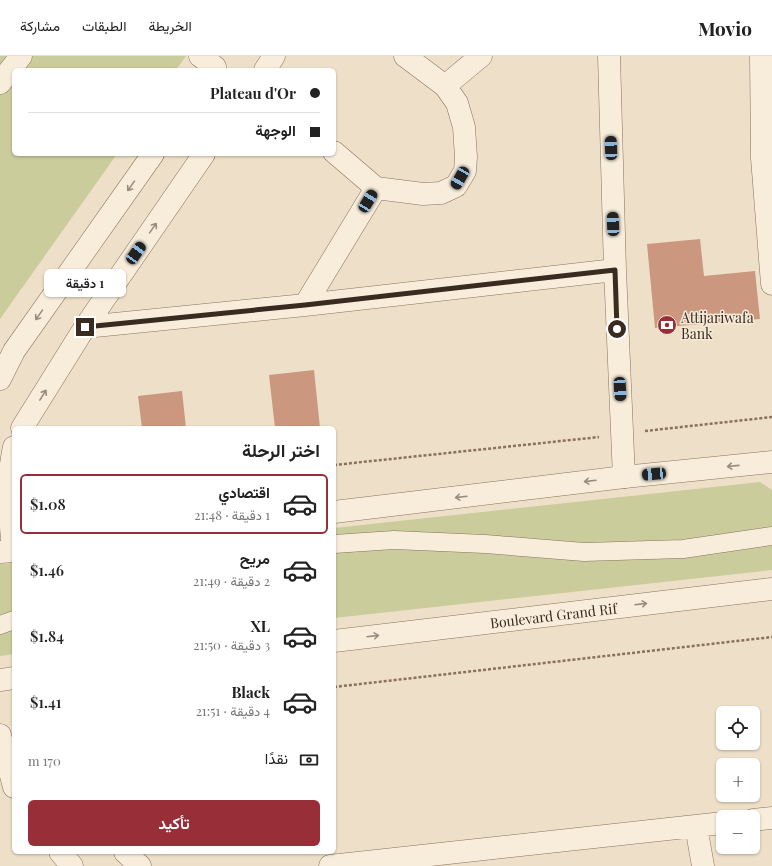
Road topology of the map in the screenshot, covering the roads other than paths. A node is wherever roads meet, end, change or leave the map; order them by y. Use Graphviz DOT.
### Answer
graph roads {
  1 [pos="21,56"];
  2 [pos="274,56"];
  3 [pos="405,56"];
  4 [pos="481,56"];
  5 [pos="609,56"];
  6 [pos="761,56"];
  7 [pos="265,68"];
  8 [pos="0,83"];
  9 [pos="445,86"];
  10 [pos="336,154"];
  11 [pos="151,156"];
  12 [pos="203,156"];
  13 [pos="376,188"];
  14 [pos="615,270"];
  15 [pos="772,284"];
  16 [pos="305,305"];
  17 [pos="85,327"];
  18 [pos="7,346"];
  19 [pos="0,379"];
  20 [pos="23,426"];
  21 [pos="12,455"];
  22 [pos="772,462"];
  23 [pos="624,477"];
  24 [pos="336,512"];
  25 [pos="772,536"];
  26 [pos="336,544"];
  27 [pos="9,551"];
  28 [pos="772,589"];
  29 [pos="12,621"];
  30 [pos="0,625"];
  31 [pos="336,641"];
  32 [pos="12,678"];
  33 [pos="0,680"];
  34 [pos="0,735"];
  35 [pos="12,780"];
  36 [pos="772,818"];
  37 [pos="760,819"];
  38 [pos="716,824"];
  39 [pos="696,826"];
  40 [pos="62,854"];
  41 [pos="127,854"];
  42 [pos="358,865"];
  43 [pos="72,866"];
  44 [pos="140,866"];
  45 [pos="330,866"];
  46 [pos="703,866"];
  1 -- 8 [label="street"];
  2 -- 7 [label="street"];
  3 -- 9 [label="street"];
  4 -- 9 [label="street"];
  5 -- 14 [label="street"];
  6 -- 15 [label="street"];
  9 -- 13 [label="street"];
  10 -- 13 [label="street"];
  11 -- 18 [label="street, one-way"];
  17 -- 12 [label="street, one-way"];
  13 -- 16 [label="street"];
  14 -- 16 [label="street"];
  14 -- 23 [label="street"];
  16 -- 17 [label="street"];
  20 -- 17 [label="street, one-way"];
  18 -- 19 [label="street"];
  21 -- 27 [label="street"];
  22 -- 23 [label="street, one-way"];
  23 -- 24 [label="street, one-way"];
  25 -- 26 [label="street"];
  31 -- 28 [label="street, Boulevard Grand Rif, one-way"];
  29 -- 30 [label="street"];
  32 -- 33 [label="street"];
  34 -- 35 [label="street"];
  36 -- 37 [label="street"];
  38 -- 39 [label="street"];
  39 -- 42 [label="street"];
  39 -- 46 [label="street"];
  40 -- 43 [label="street"];
  41 -- 44 [label="street"];
  42 -- 45 [label="street"];
}
